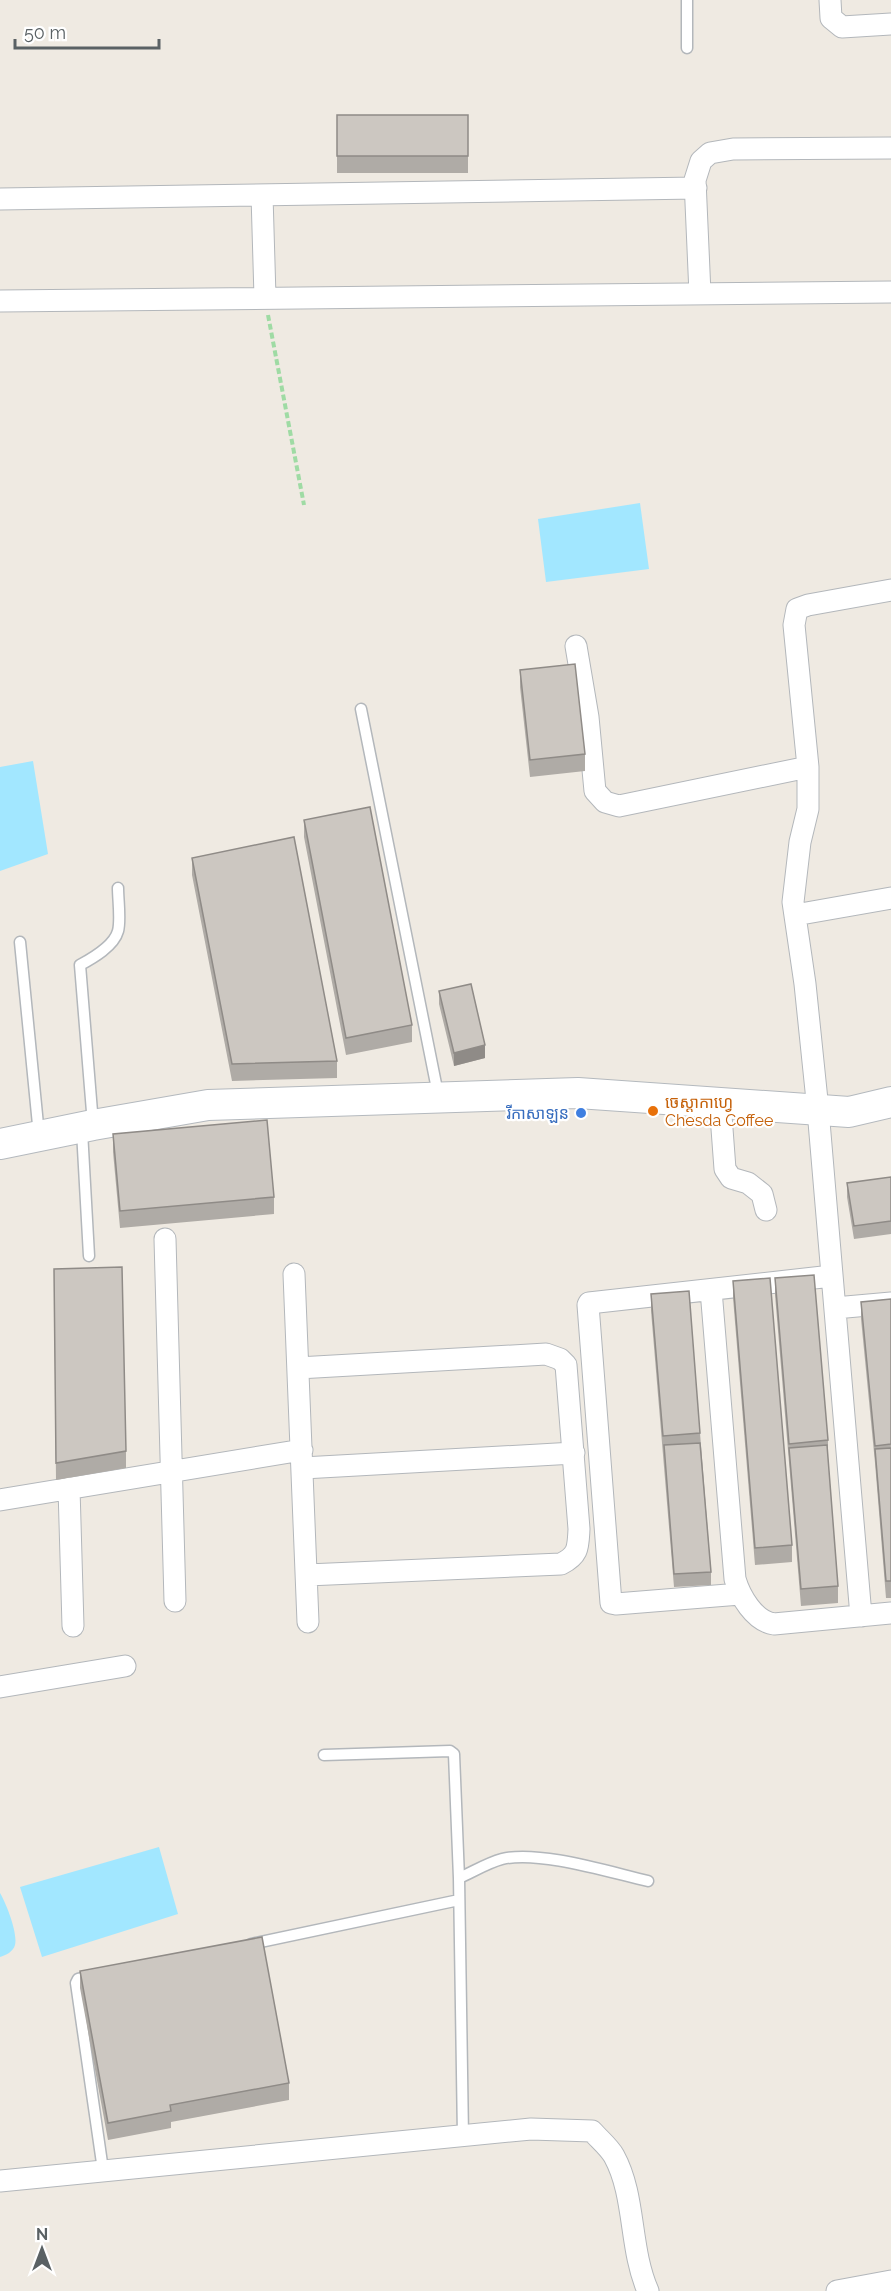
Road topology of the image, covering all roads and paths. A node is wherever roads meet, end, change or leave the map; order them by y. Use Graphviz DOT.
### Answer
graph roads {
  1 [pos="687,0"];
  2 [pos="830,0"];
  3 [pos="891,24"];
  4 [pos="687,48"];
  5 [pos="891,148"];
  6 [pos="696,188"];
  7 [pos="262,195"];
  8 [pos="0,199"];
  9 [pos="891,292"];
  10 [pos="700,294"];
  11 [pos="265,297"];
  12 [pos="0,301"];
  13 [pos="304,505"];
  14 [pos="891,590"];
  15 [pos="576,646"];
  16 [pos="361,709"];
  17 [pos="808,767"];
  18 [pos="118,888"];
  19 [pos="891,898"];
  20 [pos="795,915"];
  21 [pos="20,942"];
  22 [pos="438,1099"];
  23 [pos="720,1102"];
  24 [pos="891,1102"];
  25 [pos="818,1110"];
  26 [pos="87,1126"];
  27 [pos="39,1136"];
  28 [pos="0,1144"];
  29 [pos="766,1210"];
  30 [pos="165,1239"];
  31 [pos="89,1256"];
  32 [pos="294,1274"];
  33 [pos="832,1276"];
  34 [pos="711,1290"];
  35 [pos="891,1303"];
  36 [pos="835,1308"];
  37 [pos="298,1368"];
  38 [pos="574,1453"];
  39 [pos="303,1459"];
  40 [pos="171,1472"];
  41 [pos="69,1488"];
  42 [pos="0,1500"];
  43 [pos="307,1575"];
  44 [pos="740,1594"];
  45 [pos="175,1601"];
  46 [pos="891,1613"];
  47 [pos="861,1616"];
  48 [pos="308,1622"];
  49 [pos="73,1626"];
  50 [pos="125,1666"];
  51 [pos="0,1687"];
  52 [pos="324,1755"];
  53 [pos="459,1878"];
  54 [pos="648,1881"];
  55 [pos="459,1900"];
  56 [pos="242,1946"];
  57 [pos="102,1974"];
  58 [pos="463,2137"];
  59 [pos="103,2170"];
  60 [pos="0,2181"];
  61 [pos="891,2281"];
  62 [pos="648,2291"];
  63 [pos="837,2291"];
  1 -- 4 [label="lane"];
  2 -- 3 [label="street"];
  5 -- 6 [label="street"];
  6 -- 7 [label="street"];
  6 -- 10 [label="street"];
  7 -- 8 [label="street"];
  7 -- 11 [label="street"];
  9 -- 10 [label="street"];
  10 -- 11 [label="street"];
  11 -- 12 [label="street"];
  11 -- 13 [label="path"];
  14 -- 17 [label="street"];
  15 -- 17 [label="street"];
  16 -- 22 [label="lane"];
  17 -- 20 [label="street"];
  18 -- 26 [label="lane"];
  19 -- 20 [label="street"];
  20 -- 25 [label="street"];
  21 -- 27 [label="lane"];
  22 -- 23 [label="street"];
  22 -- 26 [label="street"];
  23 -- 25 [label="street"];
  23 -- 29 [label="street"];
  24 -- 25 [label="street"];
  25 -- 33 [label="street"];
  26 -- 27 [label="street"];
  26 -- 31 [label="lane"];
  27 -- 28 [label="street"];
  30 -- 40 [label="street"];
  32 -- 37 [label="street"];
  33 -- 34 [label="street"];
  33 -- 36 [label="street"];
  34 -- 44 [label="street"];
  34 -- 44 [label="street"];
  35 -- 36 [label="street"];
  36 -- 47 [label="street"];
  37 -- 38 [label="street"];
  37 -- 39 [label="street"];
  38 -- 39 [label="street"];
  38 -- 43 [label="street"];
  39 -- 40 [label="street"];
  39 -- 43 [label="street"];
  40 -- 41 [label="street"];
  40 -- 45 [label="street"];
  41 -- 42 [label="street"];
  41 -- 49 [label="street"];
  43 -- 48 [label="street"];
  44 -- 47 [label="street"];
  46 -- 47 [label="street"];
  50 -- 51 [label="street"];
  52 -- 53 [label="lane"];
  53 -- 54 [label="lane"];
  53 -- 55 [label="lane"];
  55 -- 56 [label="lane"];
  55 -- 58 [label="lane"];
  57 -- 59 [label="lane"];
  58 -- 59 [label="street"];
  58 -- 62 [label="street"];
  59 -- 60 [label="street"];
  61 -- 63 [label="street"];
}
